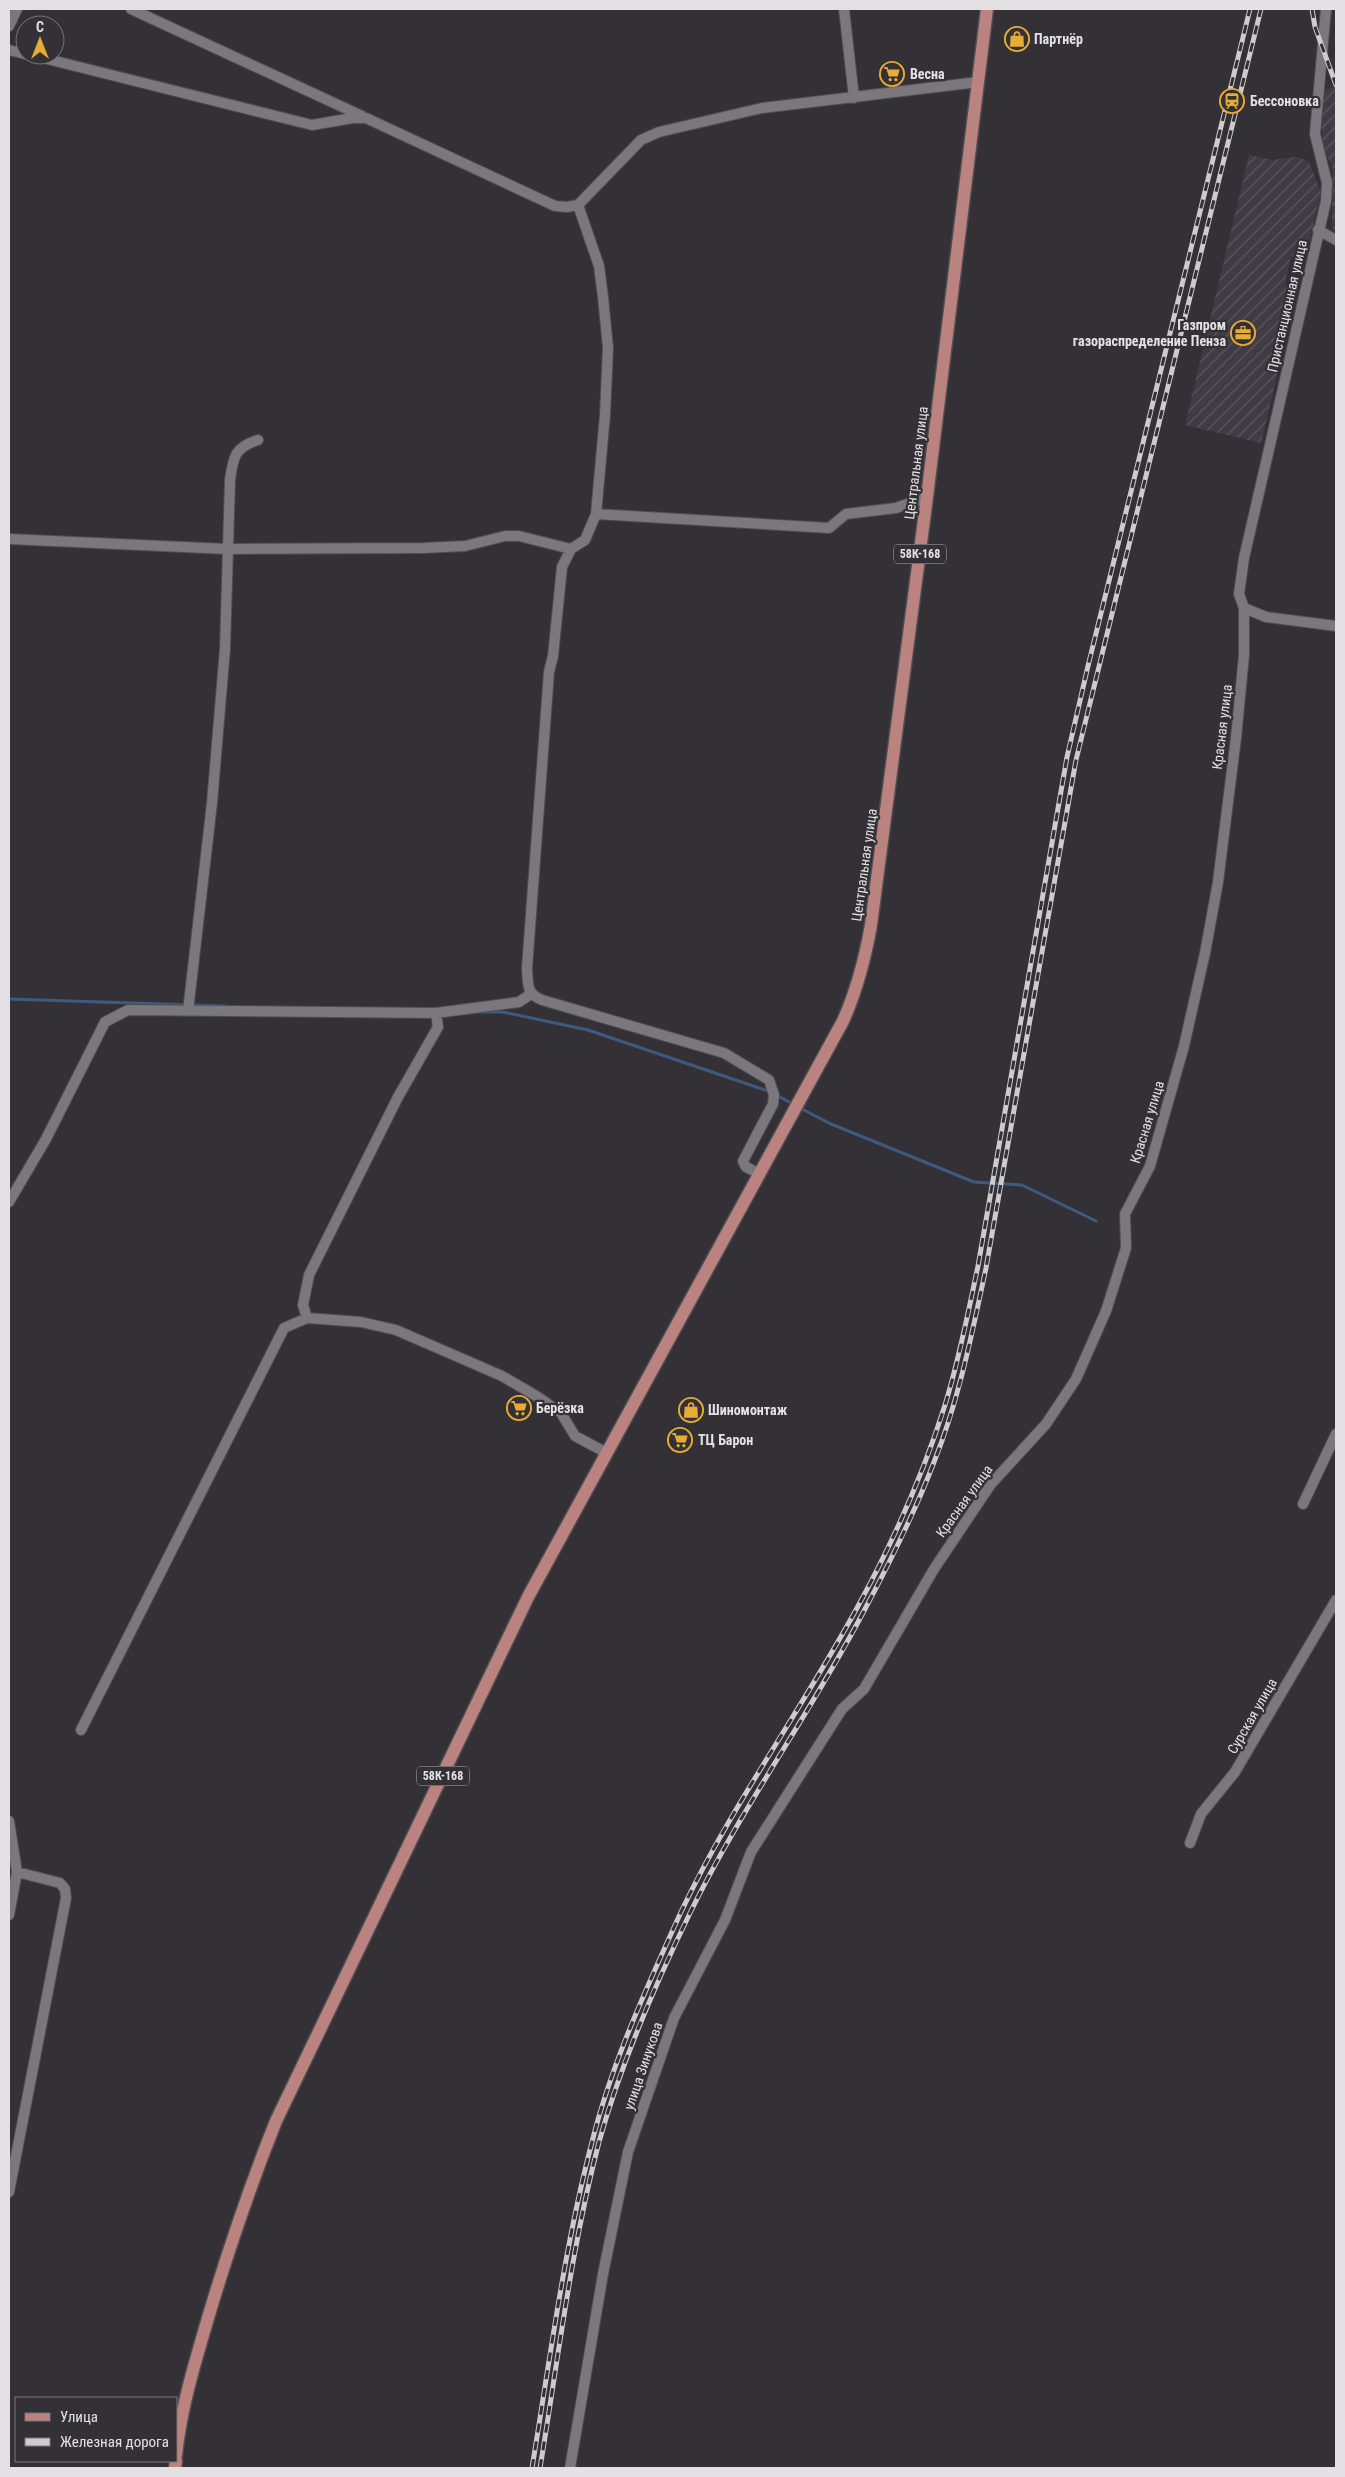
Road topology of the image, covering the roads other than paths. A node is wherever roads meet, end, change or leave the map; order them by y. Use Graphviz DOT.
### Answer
graph roads {
  1 [pos="17,9"];
  2 [pos="131,9"];
  3 [pos="844,9"];
  4 [pos="987,9"];
  5 [pos="1326,9"];
  6 [pos="9,26"];
  7 [pos="65,64"];
  8 [pos="978,82"];
  9 [pos="854,98"];
  10 [pos="366,118"];
  11 [pos="578,205"];
  12 [pos="1318,230"];
  13 [pos="1336,240"];
  14 [pos="258,440"];
  15 [pos="927,497"];
  16 [pos="596,514"];
  17 [pos="9,539"];
  18 [pos="228,549"];
  19 [pos="571,549"];
  20 [pos="1244,608"];
  21 [pos="1336,626"];
  22 [pos="531,994"];
  23 [pos="188,1011"];
  24 [pos="436,1013"];
  25 [pos="760,1174"];
  26 [pos="9,1202"];
  27 [pos="307,1318"];
  28 [pos="1336,1434"];
  29 [pos="607,1453"];
  30 [pos="1303,1504"];
  31 [pos="1336,1600"];
  32 [pos="842,1710"];
  33 [pos="81,1730"];
  34 [pos="9,1821"];
  35 [pos="1190,1843"];
  36 [pos="16,1872"];
  37 [pos="9,1915"];
  38 [pos="9,2192"];
  39 [pos="178,2443"];
  40 [pos="570,2468"];
  1 -- 6 [label="street"];
  2 -- 10 [label="street"];
  3 -- 9 [label="street"];
  4 -- 8 [label="main road, Центральная улица / 58К-168"];
  5 -- 12 [label="street, Пристанционная улица"];
  7 -- 10 [label="street"];
  8 -- 9 [label="street"];
  8 -- 15 [label="main road, Центральная улица / 58К-168"];
  9 -- 11 [label="street"];
  10 -- 11 [label="street"];
  11 -- 16 [label="street"];
  12 -- 13 [label="street"];
  12 -- 20 [label="street, Пристанционная улица"];
  14 -- 18 [label="street"];
  15 -- 16 [label="street"];
  15 -- 25 [label="main road, Центральная улица / 58К-168"];
  16 -- 19 [label="street"];
  17 -- 18 [label="street"];
  18 -- 19 [label="street"];
  18 -- 23 [label="street"];
  19 -- 22 [label="street"];
  20 -- 21 [label="street"];
  20 -- 32 [label="street, Красная улица"];
  22 -- 24 [label="street"];
  22 -- 25 [label="street"];
  23 -- 24 [label="street"];
  23 -- 26 [label="street"];
  24 -- 27 [label="street"];
  25 -- 29 [label="main road, 58К-168"];
  27 -- 29 [label="street"];
  27 -- 33 [label="street"];
  28 -- 30 [label="street"];
  29 -- 39 [label="main road, 58К-168"];
  31 -- 35 [label="street, Сурская улица"];
  32 -- 40 [label="street, улица Зинукова"];
  34 -- 36 [label="street"];
  36 -- 37 [label="street"];
  36 -- 38 [label="street"];
}
